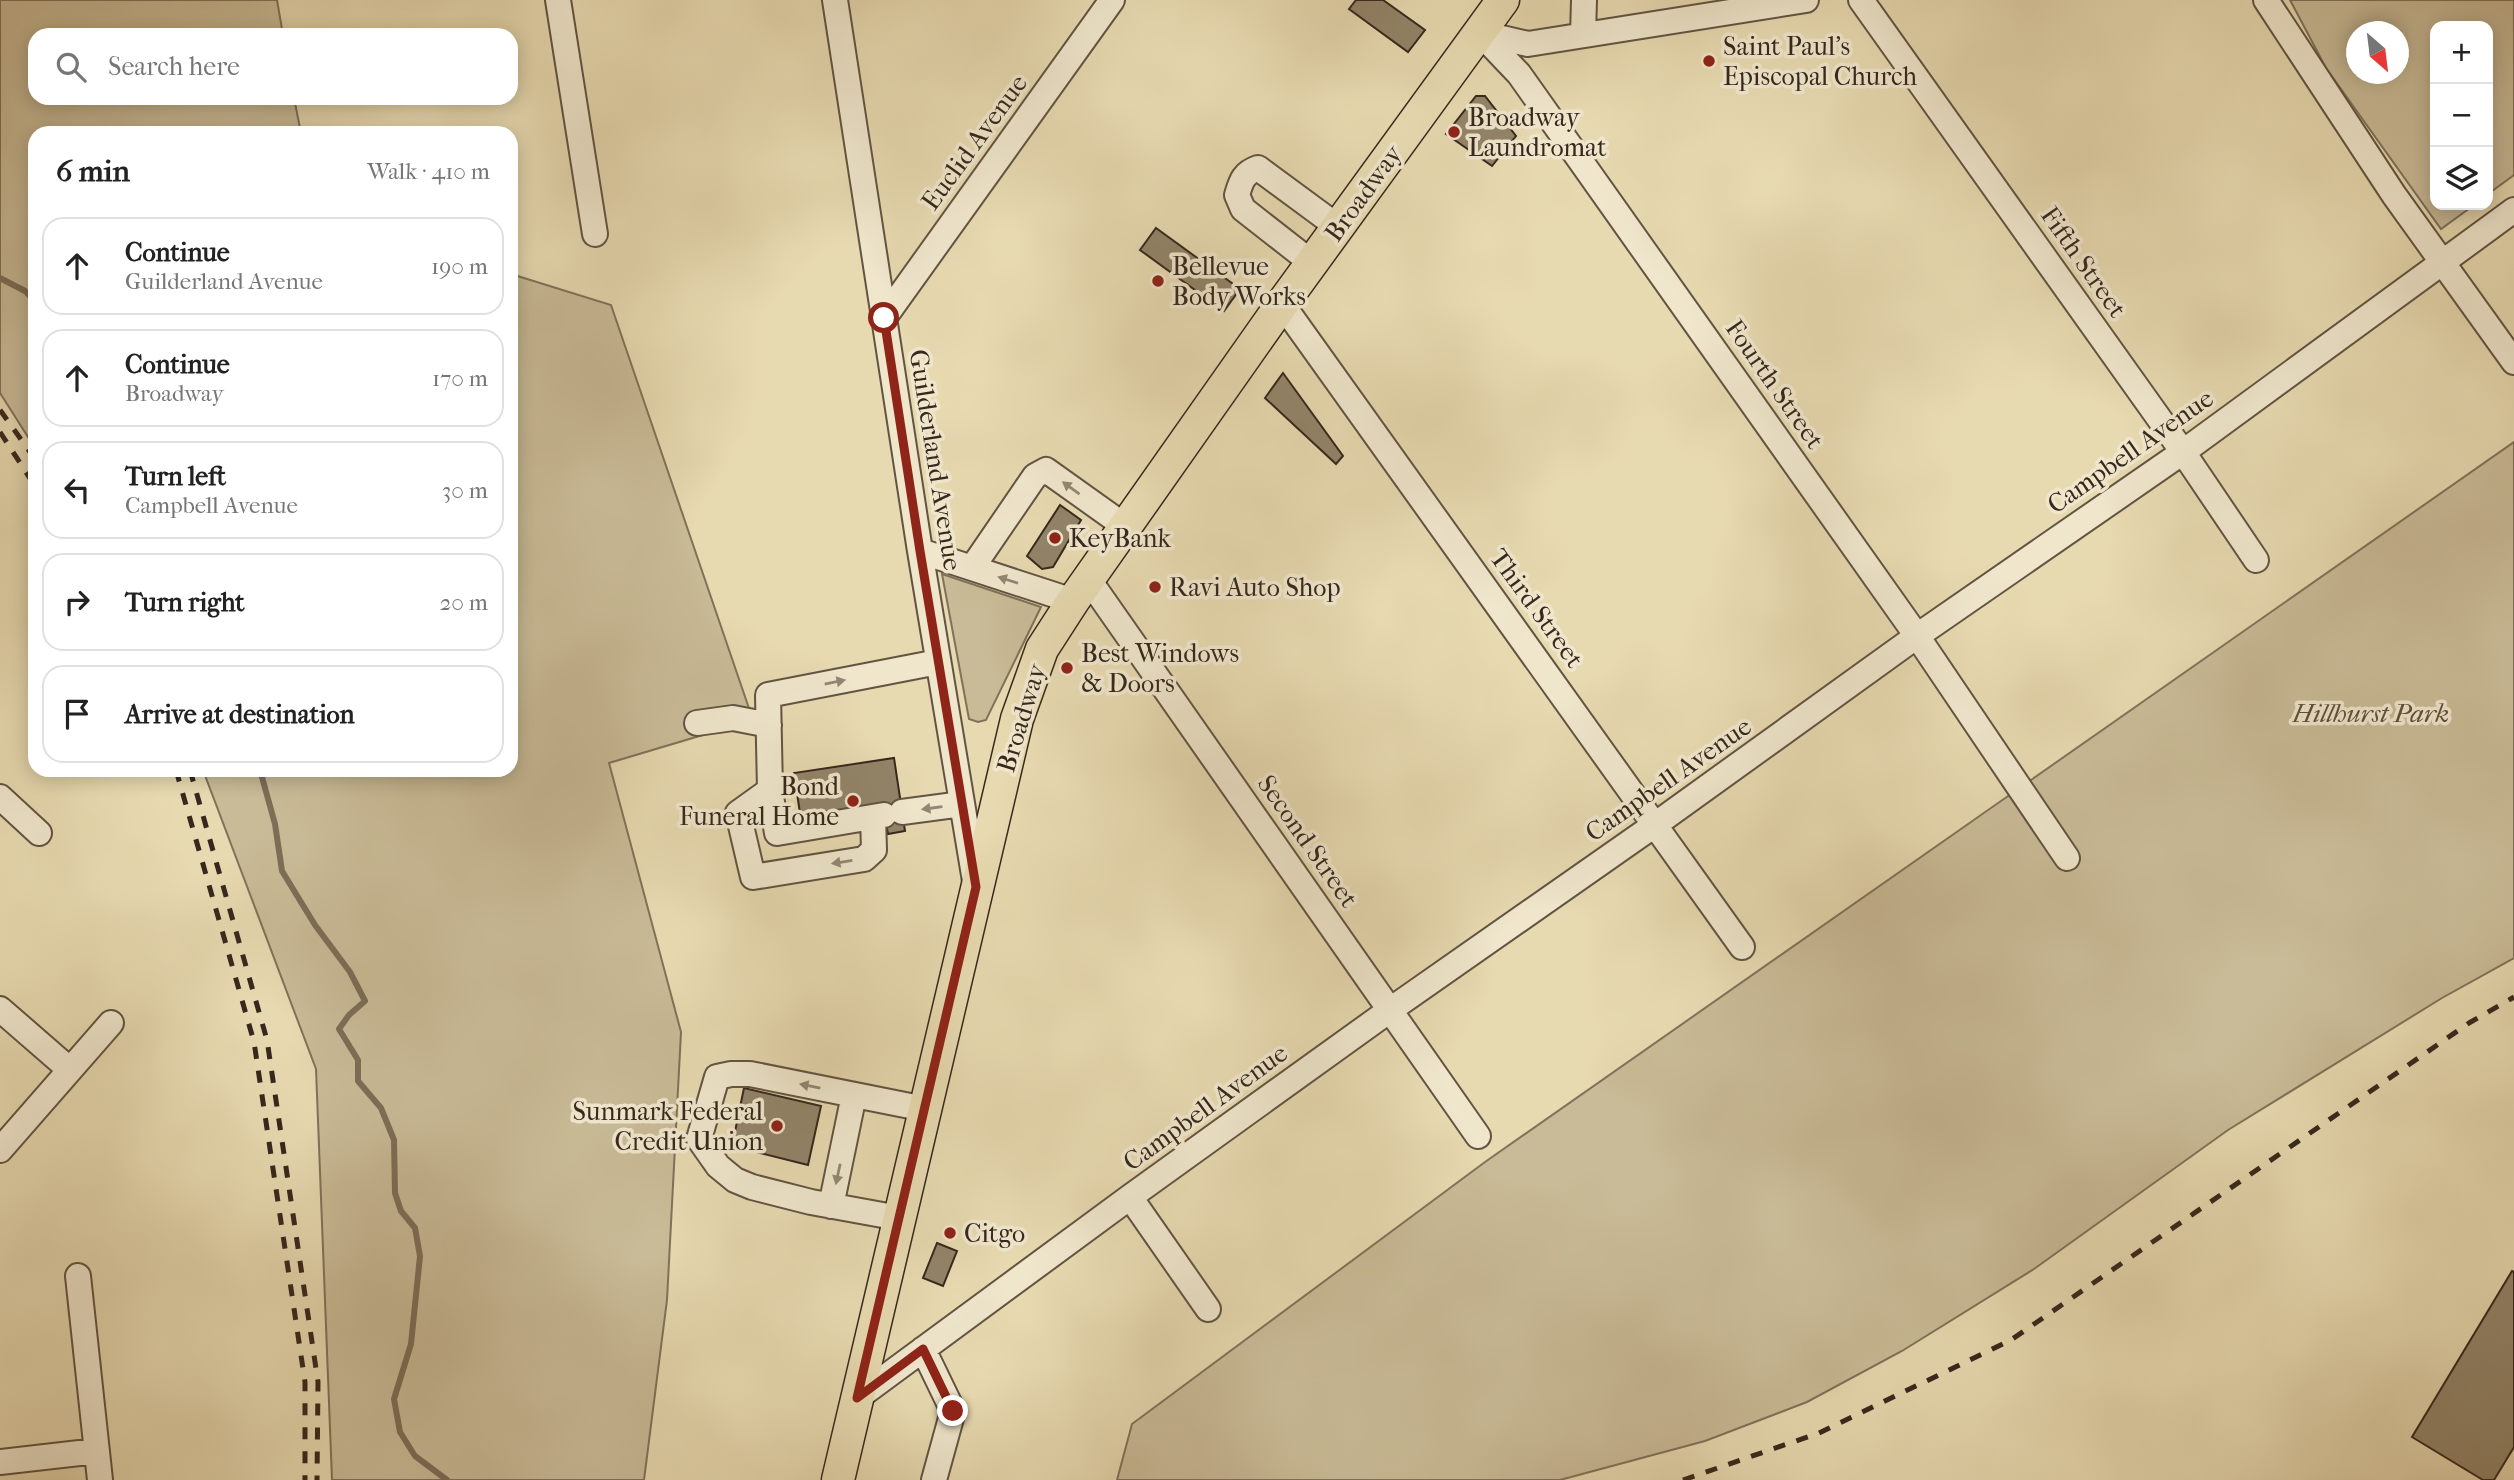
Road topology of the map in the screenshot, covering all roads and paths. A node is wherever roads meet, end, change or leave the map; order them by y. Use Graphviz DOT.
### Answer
graph roads {
  1 [pos="558,0"];
  2 [pos="835,0"];
  3 [pos="1112,0"];
  4 [pos="1503,0"];
  5 [pos="1584,0"];
  6 [pos="1806,0"];
  7 [pos="1861,0"];
  8 [pos="2266,0"];
  9 [pos="1479,33"];
  10 [pos="1583,35"];
  11 [pos="2514,210"];
  12 [pos="1338,227"];
  13 [pos="595,234"];
  14 [pos="2442,260"];
  15 [pos="1312,263"];
  16 [pos="1283,304"];
  17 [pos="884,318"];
  18 [pos="2514,362"];
  19 [pos="2183,452"];
  20 [pos="1126,527"];
  21 [pos="920,551"];
  22 [pos="2256,560"];
  23 [pos="972,568"];
  24 [pos="1081,590"];
  25 [pos="1917,636"];
  26 [pos="939,662"];
  27 [pos="697,723"];
  28 [pos="769,725"];
  29 [pos="770,790"];
  30 [pos="0,797"];
  31 [pos="962,804"];
  32 [pos="886,815"];
  33 [pos="1656,824"];
  34 [pos="39,833"];
  35 [pos="777,834"];
  36 [pos="2067,858"];
  37 [pos="782,872"];
  38 [pos="976,887"];
  39 [pos="1742,947"];
  40 [pos="0,1009"];
  41 [pos="1390,1010"];
  42 [pos="111,1023"];
  43 [pos="69,1069"];
  44 [pos="854,1095"];
  45 [pos="925,1109"];
  46 [pos="1478,1136"];
  47 [pos="0,1150"];
  48 [pos="1130,1197"];
  49 [pos="831,1206"];
  50 [pos="899,1218"];
  51 [pos="78,1276"];
  52 [pos="1208,1309"];
  53 [pos="923,1349"];
  54 [pos="857,1398"];
  55 [pos="97,1451"];
  56 [pos="0,1462"];
  57 [pos="100,1480"];
  58 [pos="838,1480"];
  59 [pos="934,1480"];
  1 -- 13 [label="street"];
  2 -- 17 [label="street, Guilderland Avenue"];
  3 -- 17 [label="street, Euclid Avenue"];
  4 -- 9 [label="main road, Broadway"];
  5 -- 10 [label="street"];
  6 -- 10 [label="street"];
  7 -- 19 [label="street, Fifth Street"];
  8 -- 14 [label="street"];
  9 -- 10 [label="street"];
  9 -- 12 [label="main road, Broadway"];
  9 -- 25 [label="street, Fourth Street"];
  11 -- 14 [label="street, Campbell Avenue"];
  12 -- 15 [label="main road, Broadway"];
  12 -- 15 [label="street"];
  14 -- 18 [label="street"];
  14 -- 19 [label="street, Campbell Avenue"];
  15 -- 16 [label="main road, Broadway"];
  16 -- 20 [label="main road, Broadway"];
  16 -- 33 [label="street, Third Street"];
  17 -- 21 [label="street, Guilderland Avenue"];
  19 -- 22 [label="street, Fifth Street"];
  19 -- 25 [label="street, Campbell Avenue"];
  20 -- 23 [label="street, one-way"];
  20 -- 24 [label="main road, Broadway"];
  21 -- 23 [label="street"];
  21 -- 26 [label="street, Guilderland Avenue"];
  24 -- 23 [label="street, one-way"];
  24 -- 38 [label="main road, Broadway"];
  24 -- 41 [label="street, Second Street"];
  25 -- 33 [label="street, Campbell Avenue"];
  25 -- 36 [label="street, Fourth Street"];
  28 -- 26 [label="street, one-way"];
  26 -- 31 [label="street, Guilderland Avenue"];
  27 -- 28 [label="street"];
  28 -- 29 [label="street"];
  29 -- 35 [label="street"];
  29 -- 37 [label="street"];
  30 -- 34 [label="street"];
  31 -- 32 [label="street, one-way"];
  31 -- 38 [label="street, Guilderland Avenue"];
  32 -- 35 [label="street"];
  32 -- 37 [label="street, one-way"];
  33 -- 39 [label="street, Third Street"];
  33 -- 41 [label="street, Campbell Avenue"];
  35 -- 37 [label="street"];
  38 -- 45 [label="main road, Broadway"];
  40 -- 43 [label="street"];
  41 -- 46 [label="street, Second Street"];
  41 -- 48 [label="street, Campbell Avenue"];
  42 -- 43 [label="street"];
  43 -- 47 [label="street"];
  44 -- 45 [label="street"];
  44 -- 49 [label="street, one-way"];
  44 -- 49 [label="street, one-way"];
  45 -- 50 [label="main road, Broadway"];
  48 -- 52 [label="street"];
  48 -- 53 [label="street, Campbell Avenue"];
  49 -- 50 [label="street"];
  50 -- 54 [label="main road, Broadway"];
  51 -- 55 [label="street"];
  53 -- 54 [label="street, Campbell Avenue"];
  53 -- 59 [label="street"];
  54 -- 58 [label="main road, Broadway"];
  55 -- 56 [label="street"];
  55 -- 57 [label="street"];
}
